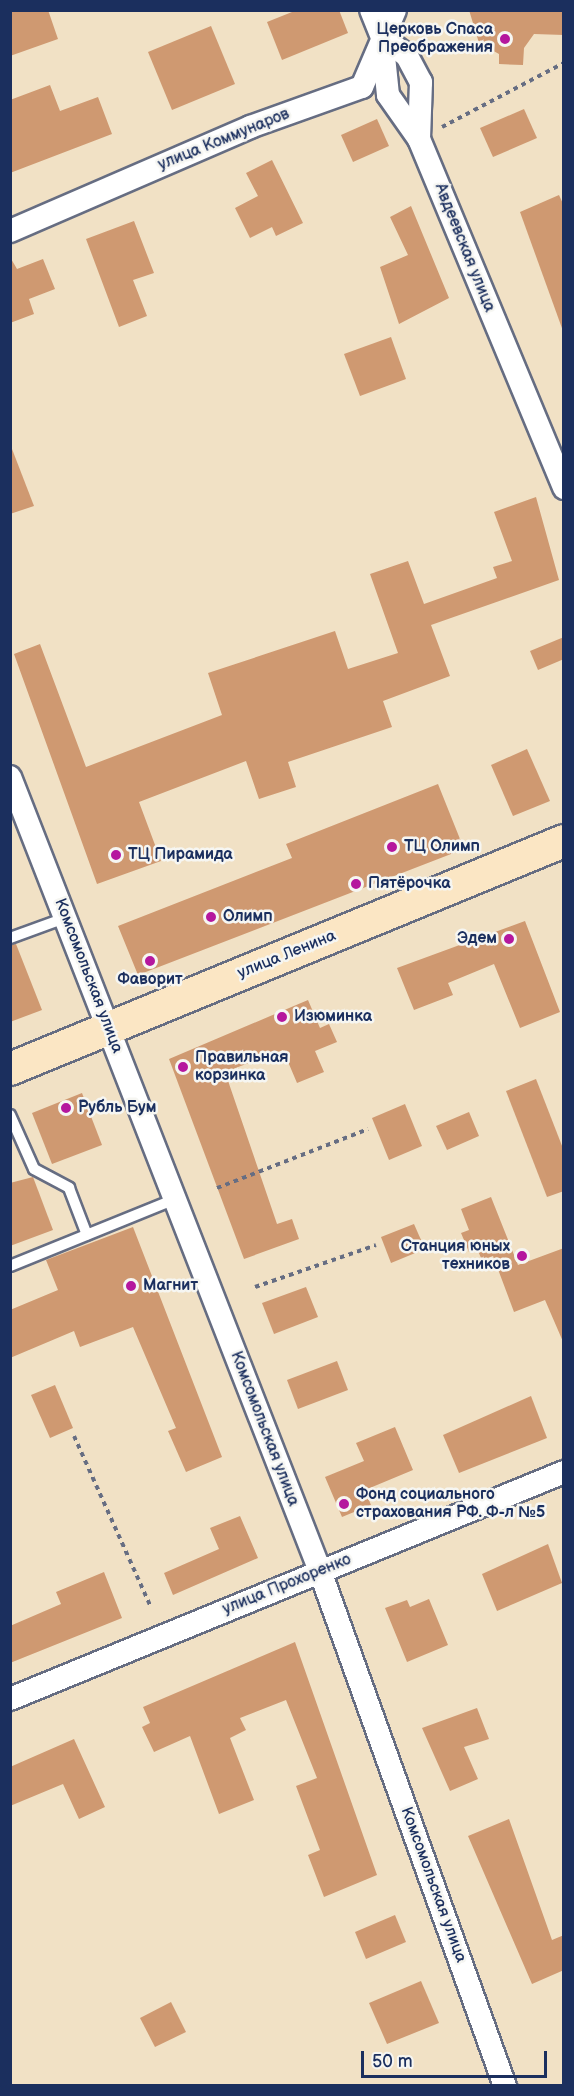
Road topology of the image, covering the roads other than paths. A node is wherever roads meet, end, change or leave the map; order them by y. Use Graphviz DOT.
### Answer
graph roads {
  1 [pos="372,10"];
  2 [pos="395,10"];
  3 [pos="382,37"];
  4 [pos="419,139"];
  5 [pos="10,231"];
  6 [pos="564,488"];
  7 [pos="10,777"];
  8 [pos="564,841"];
  9 [pos="65,918"];
  10 [pos="10,938"];
  11 [pos="109,1030"];
  12 [pos="10,1069"];
  13 [pos="10,1115"];
  14 [pos="175,1199"];
  15 [pos="87,1235"];
  16 [pos="10,1266"];
  17 [pos="564,1472"];
  18 [pos="320,1571"];
  19 [pos="10,1699"];
  20 [pos="505,2085"];
  1 -- 3 [label="street, Авдеевская улица"];
  2 -- 3 [label="street, улица Коммунаров"];
  3 -- 4 [label="street, Авдеевская улица"];
  3 -- 4 [label="street"];
  3 -- 5 [label="street, улица Коммунаров"];
  4 -- 6 [label="street, Авдеевская улица"];
  7 -- 9 [label="street, Комсомольская улица"];
  8 -- 11 [label="main road, улица Ленина"];
  9 -- 10 [label="lane"];
  9 -- 11 [label="street, Комсомольская улица"];
  11 -- 12 [label="main road, улица Ленина"];
  11 -- 14 [label="street, Комсомольская улица"];
  13 -- 15 [label="lane"];
  14 -- 15 [label="lane"];
  14 -- 18 [label="street, Комсомольская улица"];
  15 -- 16 [label="lane"];
  17 -- 18 [label="street, улица Прохоренко"];
  18 -- 19 [label="street, улица Прохоренко"];
  18 -- 20 [label="street, Комсомольская улица"];
}
